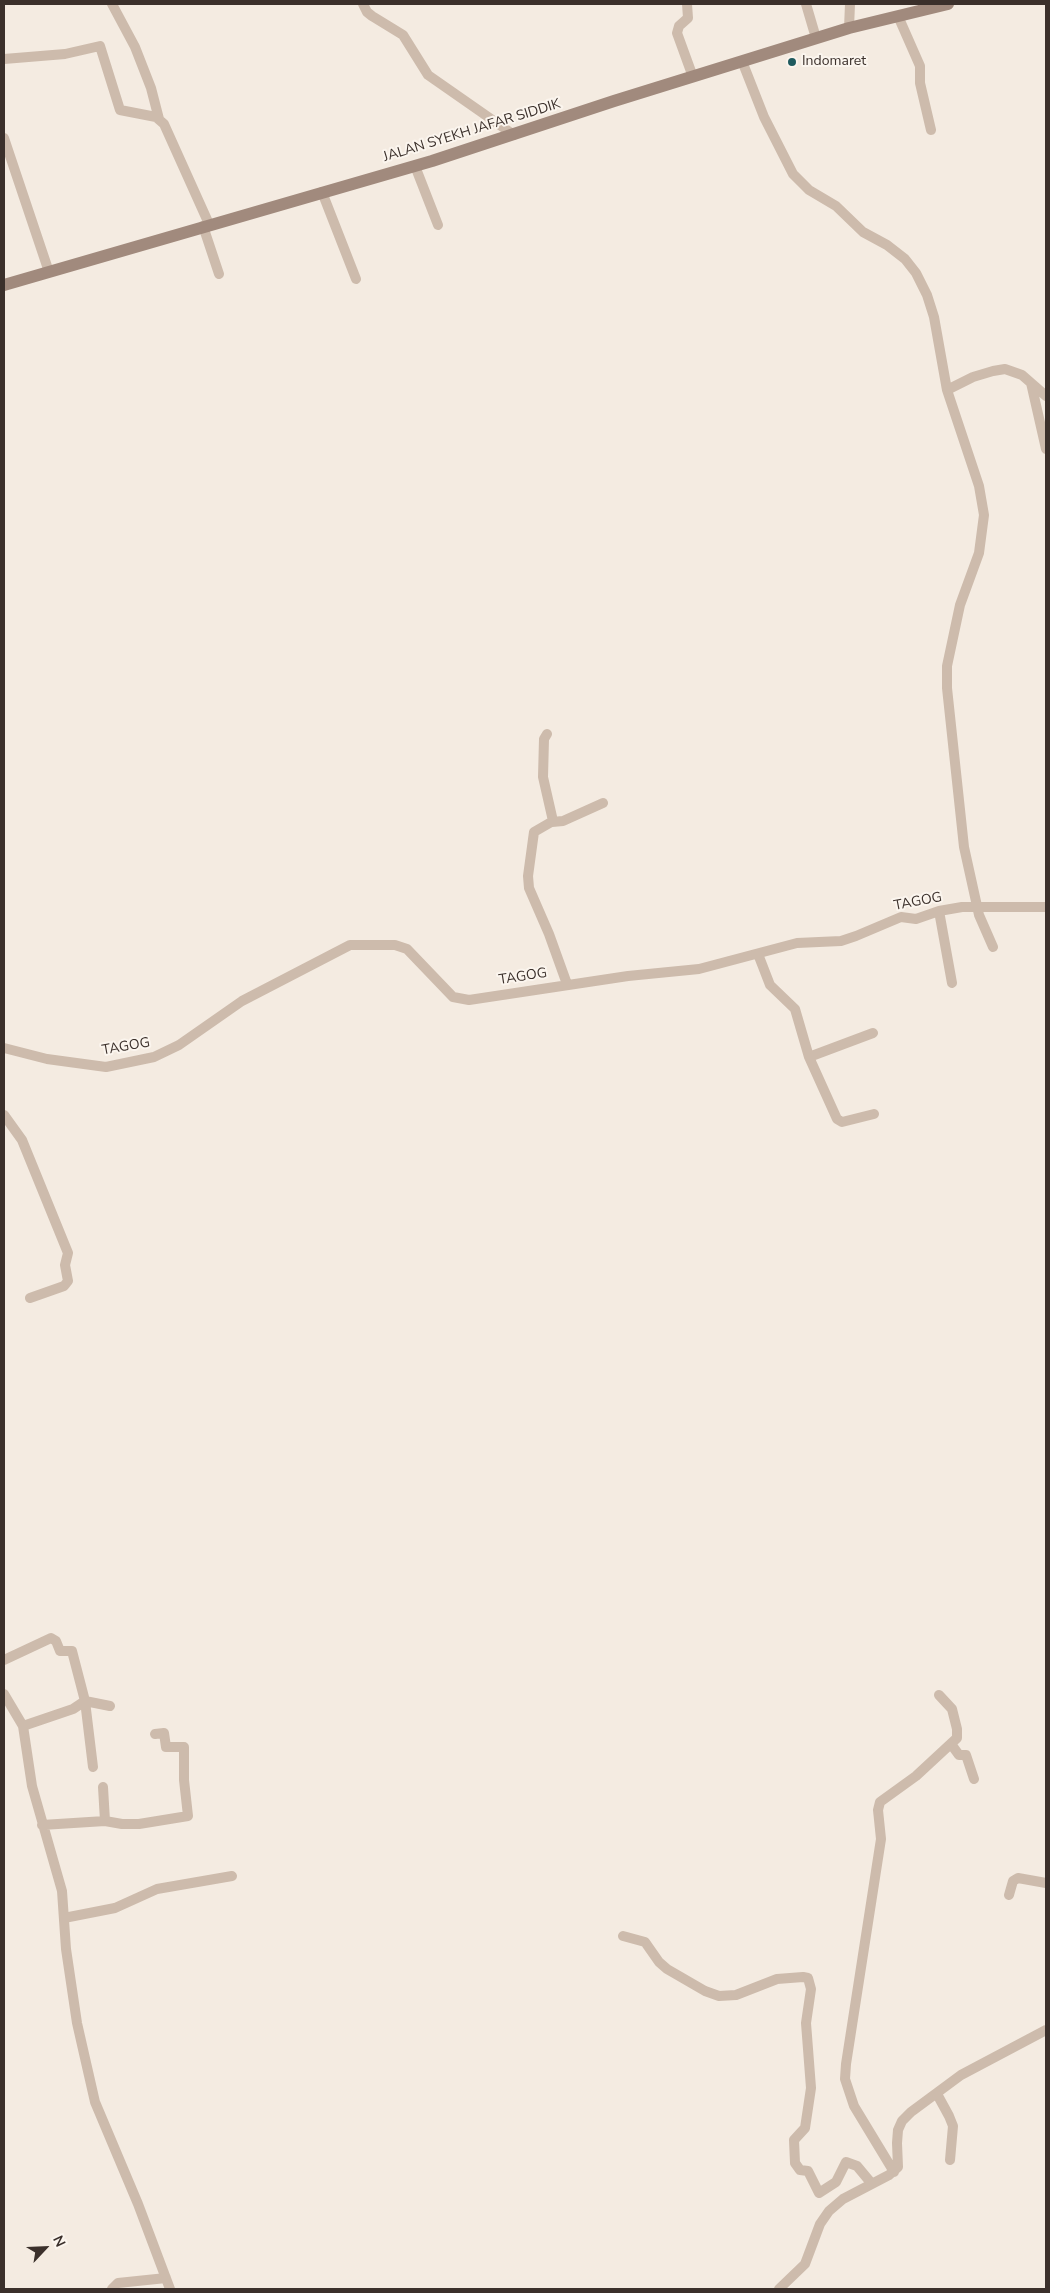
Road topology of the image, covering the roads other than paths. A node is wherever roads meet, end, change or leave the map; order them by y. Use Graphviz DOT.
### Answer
graph roads {
  1 [pos="112,4"];
  2 [pos="363,4"];
  3 [pos="687,4"];
  4 [pos="806,4"];
  5 [pos="850,4"];
  6 [pos="948,4"];
  7 [pos="898,16"];
  8 [pos="850,28"];
  9 [pos="816,38"];
  10 [pos="4,59"];
  11 [pos="742,62"];
  12 [pos="692,77"];
  13 [pos="159,119"];
  14 [pos="931,130"];
  15 [pos="514,135"];
  16 [pos="4,138"];
  17 [pos="415,166"];
  18 [pos="322,192"];
  19 [pos="438,224"];
  20 [pos="206,225"];
  21 [pos="50,272"];
  22 [pos="219,274"];
  23 [pos="356,279"];
  24 [pos="4,285"];
  25 [pos="1031,383"];
  26 [pos="948,390"];
  27 [pos="1046,396"];
  28 [pos="1046,449"];
  29 [pos="547,734"];
  30 [pos="603,803"];
  31 [pos="552,822"];
  32 [pos="977,907"];
  33 [pos="1046,907"];
  34 [pos="939,911"];
  35 [pos="993,947"];
  36 [pos="758,954"];
  37 [pos="952,983"];
  38 [pos="567,984"];
  39 [pos="873,1033"];
  40 [pos="4,1048"];
  41 [pos="809,1057"];
  42 [pos="4,1114"];
  43 [pos="874,1114"];
  44 [pos="30,1298"];
  45 [pos="4,1660"];
  46 [pos="4,1694"];
  47 [pos="939,1696"];
  48 [pos="85,1701"];
  49 [pos="110,1706"];
  50 [pos="23,1726"];
  51 [pos="155,1734"];
  52 [pos="951,1744"];
  53 [pos="93,1767"];
  54 [pos="974,1779"];
  55 [pos="104,1787"];
  56 [pos="105,1821"];
  57 [pos="42,1825"];
  58 [pos="232,1876"];
  59 [pos="1046,1883"];
  60 [pos="1009,1895"];
  61 [pos="64,1918"];
  62 [pos="623,1936"];
  63 [pos="1046,2030"];
  64 [pos="937,2094"];
  65 [pos="950,2160"];
  66 [pos="894,2172"];
  67 [pos="872,2184"];
  68 [pos="166,2278"];
  69 [pos="112,2289"];
  70 [pos="170,2289"];
  71 [pos="779,2289"];
  1 -- 13 [label="street"];
  2 -- 15 [label="street"];
  3 -- 12 [label="street"];
  4 -- 9 [label="street"];
  5 -- 8 [label="street"];
  6 -- 7 [label="main road, JALAN SYEKH JAFAR SIDDIK"];
  7 -- 8 [label="main road, JALAN SYEKH JAFAR SIDDIK"];
  7 -- 14 [label="street"];
  8 -- 9 [label="main road, JALAN SYEKH JAFAR SIDDIK"];
  9 -- 11 [label="main road, JALAN SYEKH JAFAR SIDDIK"];
  10 -- 13 [label="street"];
  11 -- 12 [label="main road, JALAN SYEKH JAFAR SIDDIK"];
  11 -- 26 [label="street"];
  12 -- 15 [label="main road, JALAN SYEKH JAFAR SIDDIK"];
  13 -- 20 [label="street"];
  15 -- 17 [label="main road, JALAN SYEKH JAFAR SIDDIK"];
  16 -- 21 [label="street"];
  17 -- 18 [label="main road, JALAN SYEKH JAFAR SIDDIK"];
  17 -- 19 [label="street"];
  18 -- 20 [label="main road, JALAN SYEKH JAFAR SIDDIK"];
  18 -- 23 [label="street"];
  20 -- 21 [label="main road, JALAN SYEKH JAFAR SIDDIK"];
  20 -- 22 [label="street"];
  21 -- 24 [label="main road, JALAN SYEKH JAFAR SIDDIK"];
  25 -- 26 [label="street"];
  25 -- 27 [label="street"];
  25 -- 28 [label="street"];
  26 -- 32 [label="street"];
  29 -- 31 [label="street"];
  30 -- 31 [label="street"];
  31 -- 38 [label="street"];
  32 -- 33 [label="street, TAGOG"];
  32 -- 34 [label="street, TAGOG"];
  32 -- 35 [label="street"];
  34 -- 36 [label="street, TAGOG"];
  34 -- 37 [label="street"];
  36 -- 38 [label="street, TAGOG"];
  36 -- 41 [label="street"];
  38 -- 40 [label="street, TAGOG"];
  39 -- 41 [label="street"];
  41 -- 43 [label="street"];
  42 -- 44 [label="street"];
  45 -- 48 [label="street"];
  46 -- 50 [label="street"];
  47 -- 52 [label="street"];
  48 -- 49 [label="street"];
  48 -- 50 [label="street"];
  48 -- 53 [label="street"];
  50 -- 57 [label="street"];
  51 -- 56 [label="street"];
  52 -- 54 [label="street"];
  52 -- 66 [label="street"];
  55 -- 56 [label="street"];
  56 -- 57 [label="street"];
  57 -- 61 [label="street"];
  58 -- 61 [label="street"];
  59 -- 60 [label="street"];
  61 -- 68 [label="street"];
  62 -- 67 [label="street"];
  63 -- 64 [label="street"];
  64 -- 65 [label="street"];
  64 -- 66 [label="street"];
  66 -- 67 [label="street"];
  67 -- 71 [label="street"];
  68 -- 69 [label="street"];
  68 -- 70 [label="street"];
}
